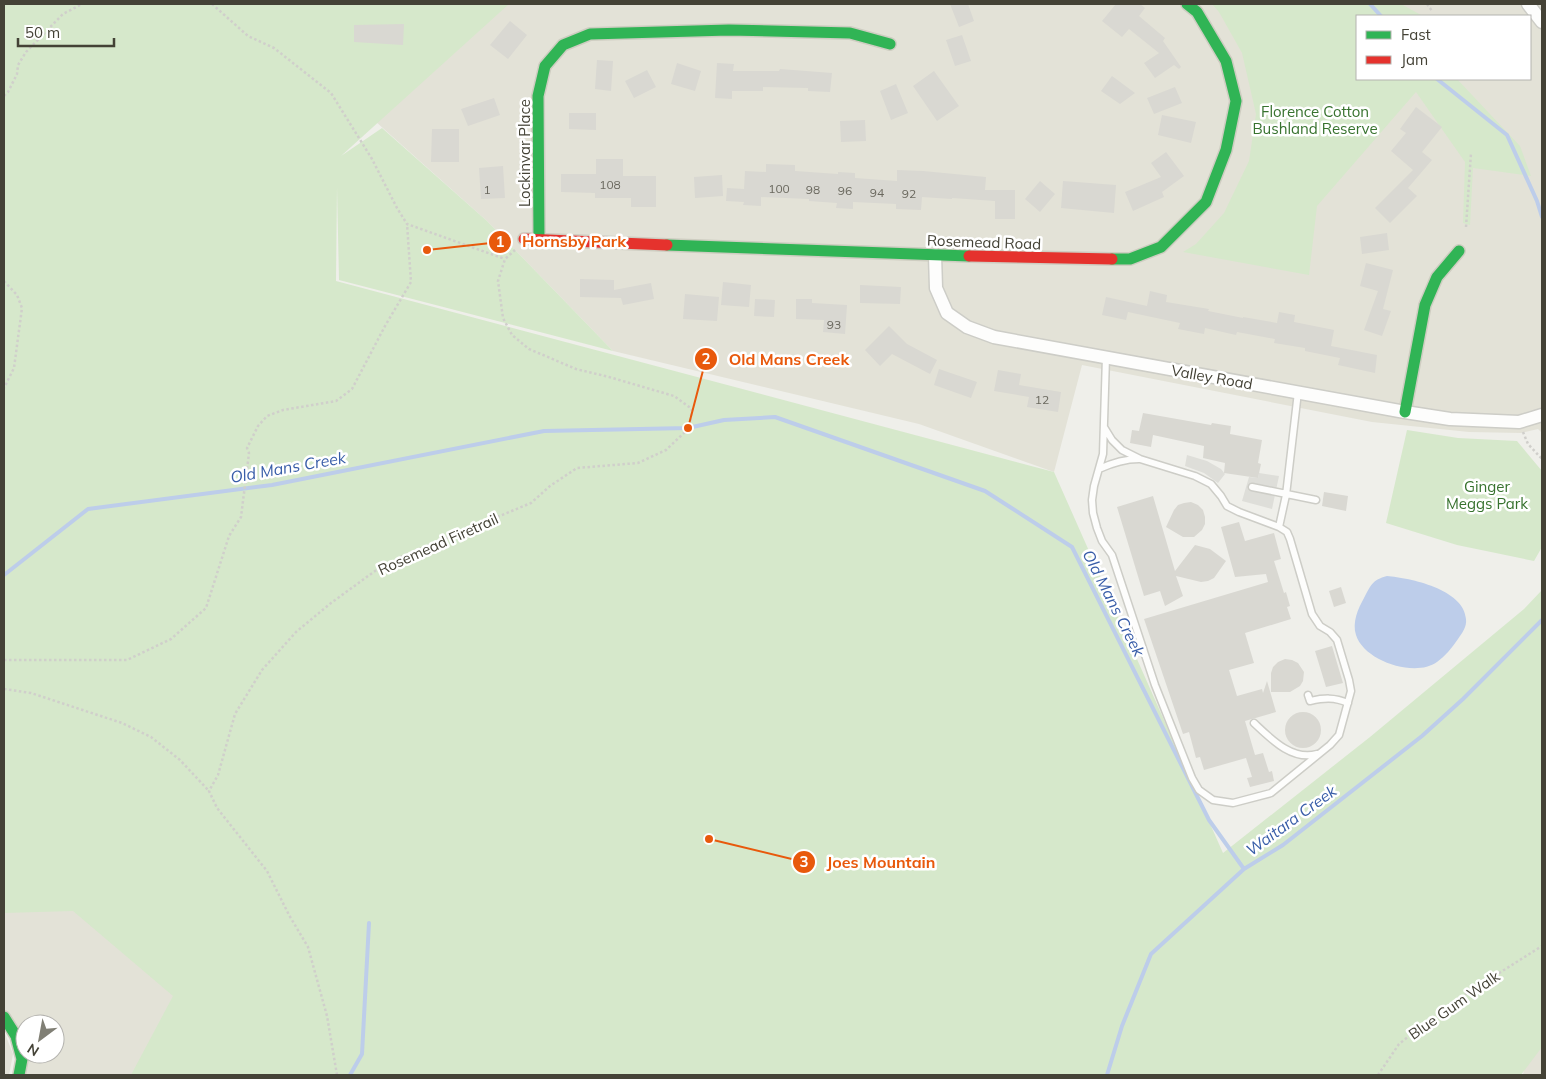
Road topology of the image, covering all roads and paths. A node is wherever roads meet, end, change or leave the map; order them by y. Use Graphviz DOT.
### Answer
graph roads {
  1 [pos="82,4"];
  2 [pos="212,4"];
  3 [pos="1187,4"];
  4 [pos="1427,4"];
  5 [pos="1528,4"];
  6 [pos="1432,11"];
  7 [pos="1542,22"];
  8 [pos="890,44"];
  9 [pos="4,96"];
  10 [pos="1471,153"];
  11 [pos="408,224"];
  12 [pos="1466,227"];
  13 [pos="524,239"];
  14 [pos="539,239"];
  15 [pos="1459,251"];
  16 [pos="934,255"];
  17 [pos="4,281"];
  18 [pos="1106,357"];
  19 [pos="4,388"];
  20 [pos="1298,392"];
  21 [pos="1405,412"];
  22 [pos="1542,415"];
  23 [pos="1519,422"];
  24 [pos="1104,427"];
  25 [pos="1542,458"];
  26 [pos="1140,459"];
  27 [pos="1099,469"];
  28 [pos="1252,487"];
  29 [pos="1286,495"];
  30 [pos="1316,500"];
  31 [pos="1279,527"];
  32 [pos="4,660"];
  33 [pos="4,689"];
  34 [pos="1308,695"];
  35 [pos="1348,704"];
  36 [pos="1254,723"];
  37 [pos="1321,753"];
  38 [pos="209,791"];
  39 [pos="1542,946"];
  40 [pos="4,1017"];
  41 [pos="19,1075"];
  42 [pos="337,1075"];
  43 [pos="1378,1075"];
  1 -- 9 [label="path"];
  2 -- 11 [label="path"];
  3 -- 16 [label="street, Rosemead Road"];
  4 -- 6 [label="path"];
  5 -- 7 [label="street"];
  8 -- 14 [label="street, Lockinvar Place"];
  10 -- 12 [label="path"];
  11 -- 32 [label="path"];
  11 -- 38 [label="path, Rosemead Firetrail"];
  13 -- 14 [label="street, Rosemead Road"];
  14 -- 16 [label="street, Rosemead Road"];
  15 -- 21 [label="street"];
  16 -- 18 [label="street, Valley Road"];
  17 -- 19 [label="path"];
  18 -- 20 [label="street, Valley Road"];
  18 -- 24 [label="lane"];
  20 -- 21 [label="street, Valley Road"];
  20 -- 29 [label="lane"];
  21 -- 23 [label="street, Valley Road"];
  22 -- 23 [label="street, Valley Road"];
  23 -- 25 [label="path"];
  24 -- 26 [label="lane"];
  24 -- 27 [label="lane"];
  26 -- 27 [label="lane"];
  26 -- 31 [label="lane"];
  27 -- 37 [label="lane"];
  28 -- 29 [label="lane"];
  29 -- 30 [label="lane"];
  29 -- 31 [label="lane"];
  31 -- 35 [label="lane"];
  33 -- 38 [label="path"];
  34 -- 35 [label="lane"];
  35 -- 37 [label="lane"];
  36 -- 37 [label="lane"];
  38 -- 42 [label="path"];
  39 -- 43 [label="path, Blue Gum Walk"];
  40 -- 41 [label="street"];
}
